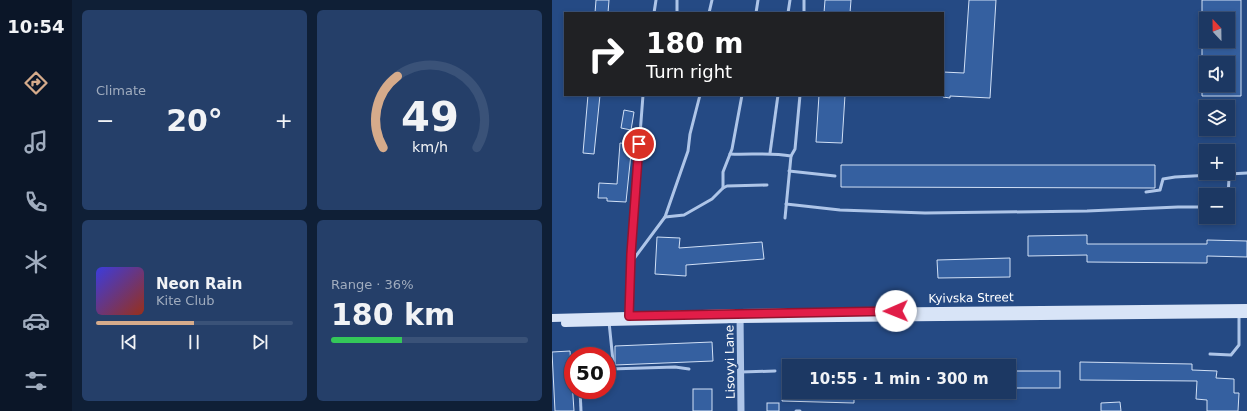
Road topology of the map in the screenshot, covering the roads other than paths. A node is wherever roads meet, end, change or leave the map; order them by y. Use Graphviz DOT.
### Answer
graph roads {
  1 [pos="656,0"];
  2 [pos="677,0"];
  3 [pos="712,0"];
  4 [pos="758,0"];
  5 [pos="790,0"];
  6 [pos="804,0"];
  7 [pos="654,12"];
  8 [pos="677,12"];
  9 [pos="709,12"];
  10 [pos="756,12"];
  11 [pos="788,12"];
  12 [pos="804,12"];
  13 [pos="643,96"];
  14 [pos="700,96"];
  15 [pos="742,96"];
  16 [pos="778,96"];
  17 [pos="800,96"];
  18 [pos="730,154"];
  19 [pos="770,154"];
  20 [pos="791,156"];
  21 [pos="789,171"];
  22 [pos="1247,173"];
  23 [pos="835,176"];
  24 [pos="767,185"];
  25 [pos="723,188"];
  26 [pos="1146,192"];
  27 [pos="786,204"];
  28 [pos="1199,208"];
  29 [pos="665,217"];
  30 [pos="785,218"];
  31 [pos="630,264"];
  32 [pos="1243,311"];
  33 [pos="629,316"];
  34 [pos="740,316"];
  35 [pos="552,318"];
  36 [pos="608,322"];
  37 [pos="552,323"];
  38 [pos="611,347"];
  39 [pos="1210,354"];
  40 [pos="616,369"];
  41 [pos="689,369"];
  42 [pos="775,371"];
  43 [pos="741,372"];
  44 [pos="580,399"];
  45 [pos="581,411"];
  46 [pos="741,411"];
  47 [pos="796,411"];
  48 [pos="800,411"];
  1 -- 7 [label="lane"];
  2 -- 8 [label="lane"];
  3 -- 9 [label="lane"];
  4 -- 10 [label="lane"];
  5 -- 11 [label="lane"];
  6 -- 12 [label="lane"];
  13 -- 31 [label="lane"];
  14 -- 29 [label="lane"];
  15 -- 18 [label="lane"];
  16 -- 19 [label="lane"];
  17 -- 20 [label="lane"];
  18 -- 19 [label="lane"];
  18 -- 25 [label="lane"];
  19 -- 20 [label="lane"];
  20 -- 21 [label="lane"];
  21 -- 23 [label="lane"];
  21 -- 27 [label="lane"];
  22 -- 26 [label="lane"];
  24 -- 25 [label="lane"];
  25 -- 29 [label="lane"];
  27 -- 28 [label="lane"];
  27 -- 30 [label="lane"];
  29 -- 31 [label="lane"];
  31 -- 33 [label="lane"];
  32 -- 34 [label="main road, Kyivska Street"];
  32 -- 39 [label="lane"];
  33 -- 34 [label="main road, Kyivska Street"];
  33 -- 35 [label="main road, Kyivska Street"];
  34 -- 36 [label="main road, Kyivska Street"];
  34 -- 43 [label="street, Lisovyi Lane"];
  36 -- 37 [label="main road, Kyivska Street"];
  36 -- 38 [label="lane"];
  40 -- 41 [label="lane"];
  42 -- 43 [label="lane"];
  43 -- 46 [label="street, Lisovyi Lane"];
  44 -- 45 [label="lane"];
  47 -- 48 [label="lane"];
}
